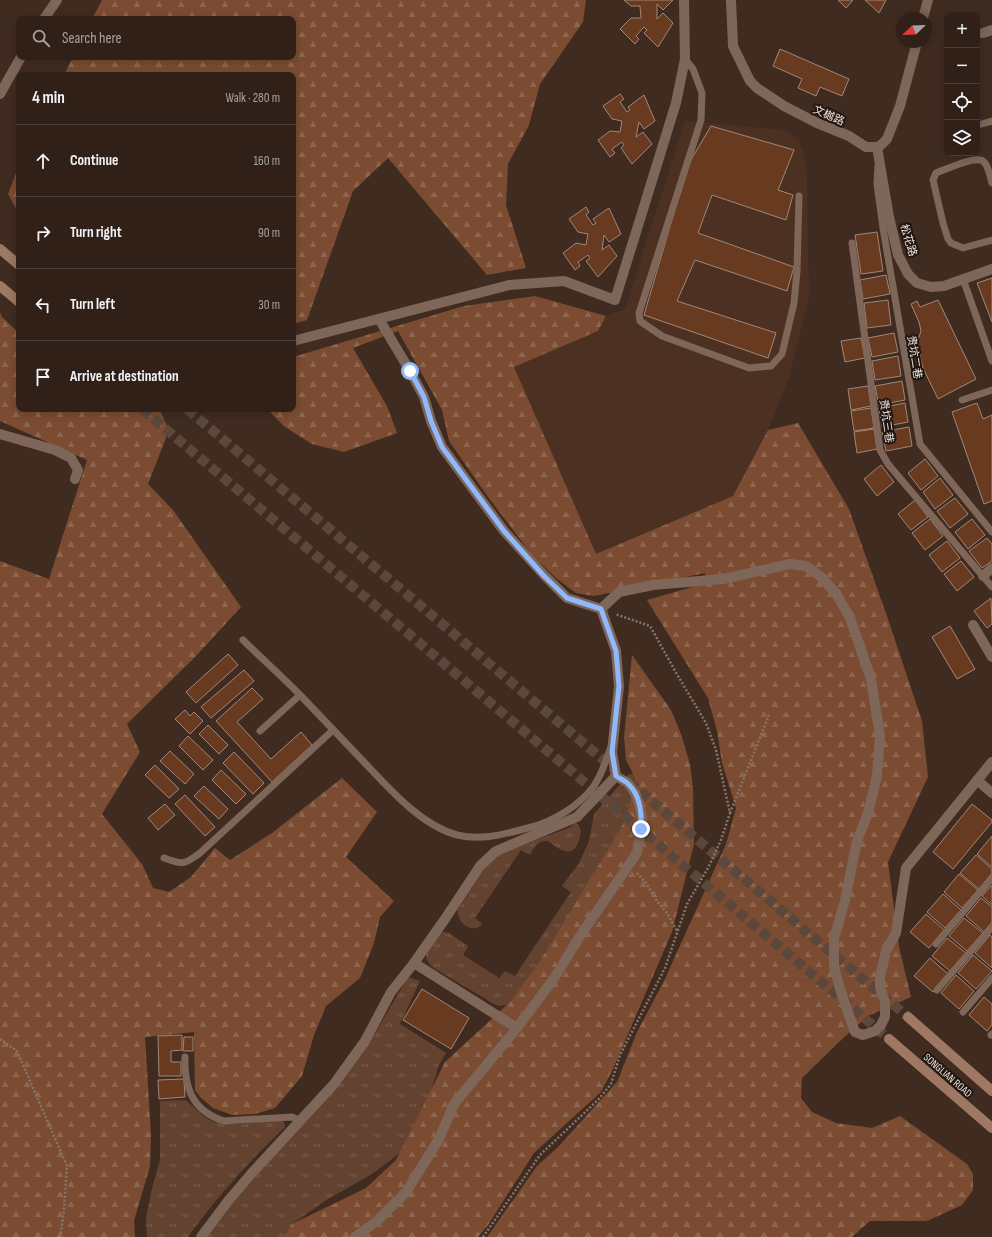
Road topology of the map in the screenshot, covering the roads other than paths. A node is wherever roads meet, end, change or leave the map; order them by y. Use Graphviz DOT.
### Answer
graph roads {
  1 [pos="57,0"];
  2 [pos="684,0"];
  3 [pos="731,0"];
  4 [pos="928,0"];
  5 [pos="925,12"];
  6 [pos="46,16"];
  7 [pos="915,48"];
  8 [pos="685,59"];
  9 [pos="19,60"];
  10 [pos="0,94"];
  11 [pos="992,121"];
  12 [pos="980,124"];
  13 [pos="877,147"];
  14 [pos="879,160"];
  15 [pos="992,183"];
  16 [pos="798,196"];
  17 [pos="992,240"];
  18 [pos="852,242"];
  19 [pos="0,249"];
  20 [pos="16,262"];
  21 [pos="992,269"];
  22 [pos="963,279"];
  23 [pos="0,286"];
  24 [pos="16,299"];
  25 [pos="379,320"];
  26 [pos="296,340"];
  27 [pos="992,361"];
  28 [pos="992,390"];
  29 [pos="962,400"];
  30 [pos="0,434"];
  31 [pos="75,479"];
  32 [pos="992,532"];
  33 [pos="992,568"];
  34 [pos="983,576"];
  35 [pos="992,588"];
  36 [pos="601,609"];
  37 [pos="973,625"];
  38 [pos="243,640"];
  39 [pos="992,657"];
  40 [pos="300,695"];
  41 [pos="333,730"];
  42 [pos="260,731"];
  43 [pos="612,743"];
  44 [pos="992,762"];
  45 [pos="616,776"];
  46 [pos="977,780"];
  47 [pos="992,793"];
  48 [pos="164,858"];
  49 [pos="992,878"];
  50 [pos="992,927"];
  51 [pos="936,944"];
  52 [pos="414,963"];
  53 [pos="992,978"];
  54 [pos="937,990"];
  55 [pos="963,1012"];
  56 [pos="908,1017"];
  57 [pos="517,1028"];
  58 [pos="889,1039"];
  59 [pos="185,1057"];
  60 [pos="992,1091"];
  61 [pos="301,1121"];
  62 [pos="992,1128"];
  63 [pos="201,1237"];
  64 [pos="355,1237"];
  1 -- 6 [label="street"];
  2 -- 8 [label="street"];
  3 -- 13 [label="street, 文樾路"];
  4 -- 5 [label="street"];
  7 -- 13 [label="street"];
  8 -- 16 [label="lane"];
  8 -- 25 [label="street"];
  9 -- 10 [label="street"];
  11 -- 12 [label="lane"];
  13 -- 14 [label="street, 松花路"];
  14 -- 22 [label="street, 松花路"];
  14 -- 32 [label="lane, 贵坑二巷"];
  15 -- 17 [label="lane"];
  18 -- 34 [label="lane, 贵坑三巷"];
  19 -- 20 [label="street"];
  21 -- 22 [label="street, 松花路"];
  22 -- 27 [label="lane"];
  23 -- 24 [label="street"];
  25 -- 26 [label="street"];
  25 -- 36 [label="street"];
  28 -- 29 [label="lane"];
  30 -- 31 [label="street"];
  33 -- 34 [label="street"];
  34 -- 35 [label="lane, 贵坑三巷"];
  36 -- 43 [label="street"];
  36 -- 46 [label="street"];
  37 -- 39 [label="street"];
  38 -- 40 [label="lane"];
  40 -- 41 [label="lane"];
  40 -- 42 [label="lane"];
  41 -- 43 [label="lane"];
  41 -- 48 [label="lane"];
  43 -- 45 [label="street"];
  44 -- 46 [label="street"];
  45 -- 52 [label="street"];
  45 -- 57 [label="street"];
  46 -- 47 [label="street"];
  49 -- 51 [label="lane"];
  50 -- 54 [label="lane"];
  52 -- 57 [label="street"];
  52 -- 61 [label="street"];
  53 -- 55 [label="lane"];
  56 -- 60 [label="street, SONGLIAN ROAD"];
  57 -- 64 [label="street"];
  58 -- 62 [label="street, SONGLIAN ROAD"];
  59 -- 61 [label="lane"];
  61 -- 63 [label="street"];
}
